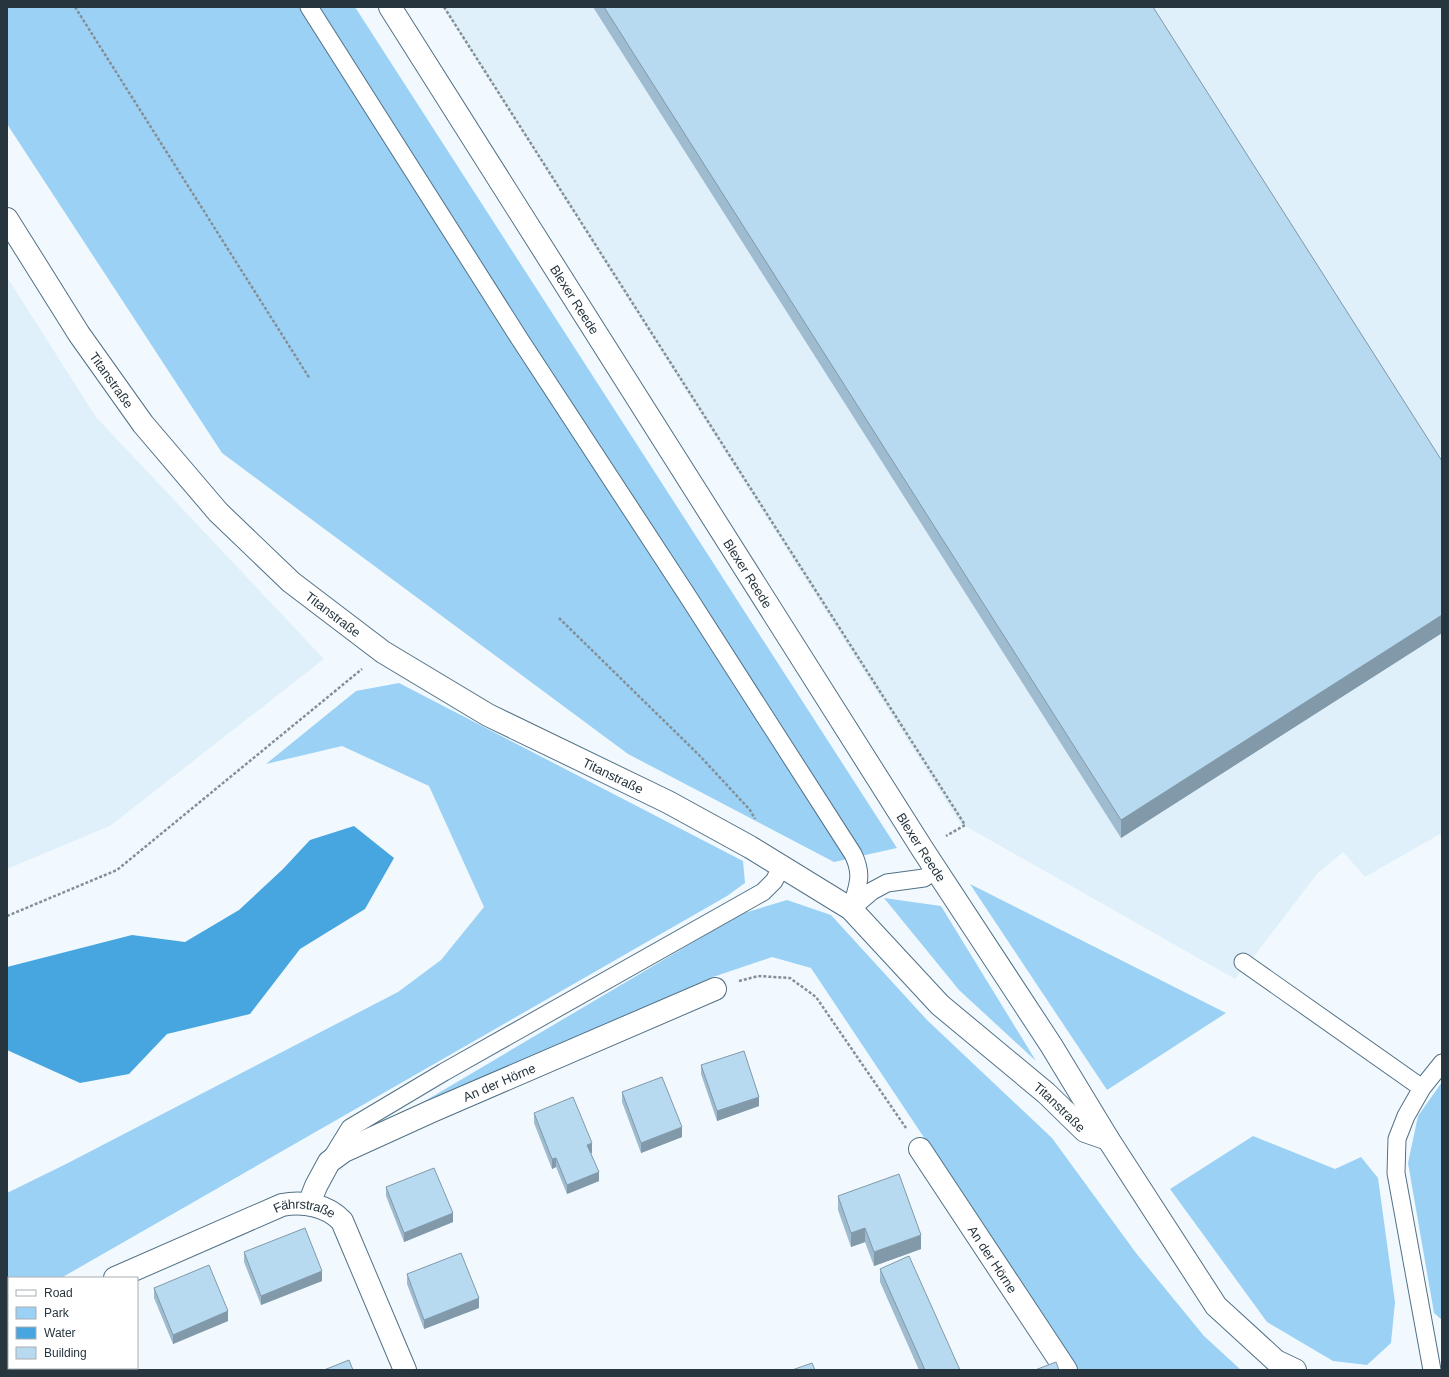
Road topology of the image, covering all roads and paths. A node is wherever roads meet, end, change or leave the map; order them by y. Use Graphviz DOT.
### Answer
graph roads {
  1 [pos="75,7"];
  2 [pos="309,7"];
  3 [pos="390,7"];
  4 [pos="444,7"];
  5 [pos="7,219"];
  6 [pos="310,379"];
  7 [pos="559,618"];
  8 [pos="383,652"];
  9 [pos="750,847"];
  10 [pos="923,850"];
  11 [pos="782,866"];
  12 [pos="936,870"];
  13 [pos="851,909"];
  14 [pos="7,916"];
  15 [pos="1243,962"];
  16 [pos="715,989"];
  17 [pos="1442,1063"];
  18 [pos="1422,1088"];
  19 [pos="1108,1138"];
  20 [pos="920,1149"];
  21 [pos="329,1162"];
  22 [pos="309,1204"];
  23 [pos="117,1277"];
  24 [pos="405,1370"];
  25 [pos="1066,1370"];
  26 [pos="1295,1370"];
  27 [pos="1432,1370"];
  1 -- 6 [label="path"];
  2 -- 13 [label="lane"];
  3 -- 10 [label="street, Blexer Reede"];
  4 -- 10 [label="path"];
  5 -- 8 [label="street, Titanstraße"];
  7 -- 9 [label="path"];
  8 -- 9 [label="street, Titanstraße"];
  8 -- 14 [label="path"];
  9 -- 11 [label="street, Titanstraße"];
  10 -- 12 [label="street, Blexer Reede"];
  11 -- 13 [label="street, Titanstraße"];
  11 -- 21 [label="lane"];
  12 -- 13 [label="lane"];
  12 -- 19 [label="street, Blexer Reede"];
  13 -- 19 [label="street, Titanstraße"];
  15 -- 18 [label="lane"];
  16 -- 20 [label="path"];
  16 -- 21 [label="street, An der Hörne"];
  17 -- 18 [label="lane"];
  18 -- 27 [label="lane"];
  19 -- 26 [label="street"];
  20 -- 25 [label="street, An der Hörne"];
  21 -- 22 [label="street, An der Hörne"];
  22 -- 23 [label="street, Fährstraße"];
  22 -- 24 [label="street, Fährstraße"];
}
